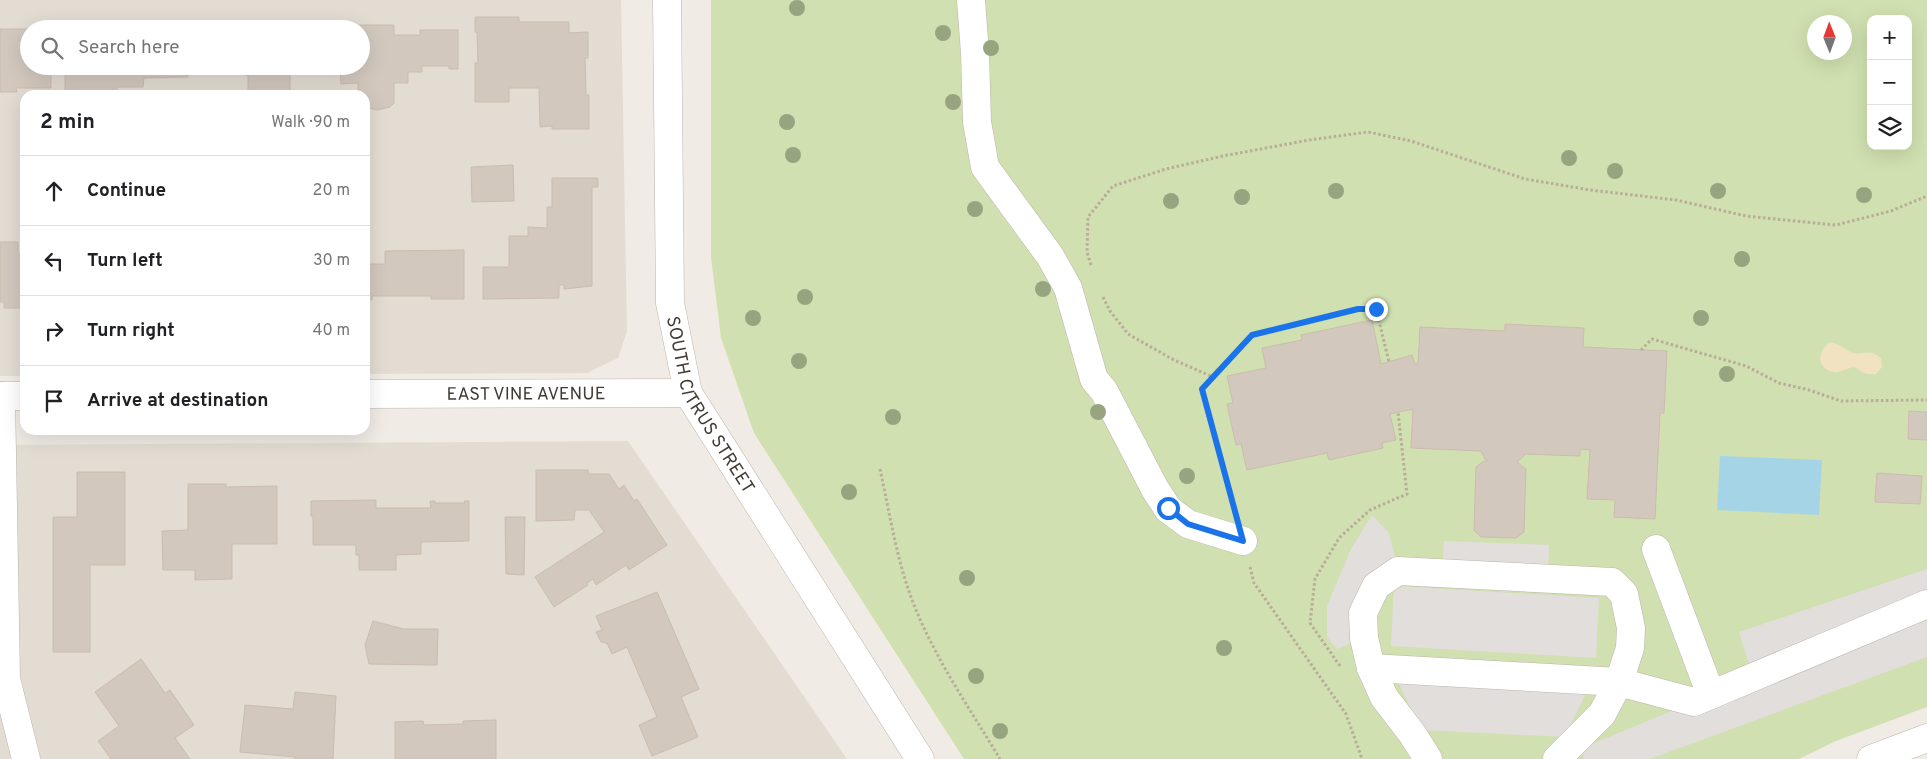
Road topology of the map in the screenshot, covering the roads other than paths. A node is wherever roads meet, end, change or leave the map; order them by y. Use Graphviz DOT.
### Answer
graph roads {
  1 [pos="667,0"];
  2 [pos="971,0"];
  3 [pos="688,393"];
  4 [pos="370,394"];
  5 [pos="9,396"];
  6 [pos="1243,541"];
  7 [pos="1656,549"];
  8 [pos="1927,604"];
  9 [pos="1371,668"];
  10 [pos="1619,682"];
  11 [pos="1711,694"];
  12 [pos="1927,738"];
  13 [pos="26,759"];
  14 [pos="920,759"];
  15 [pos="1428,759"];
  16 [pos="1557,759"];
  17 [pos="1872,759"];
  1 -- 3 [label="street, SOUTH CITRUS STREET"];
  2 -- 6 [label="street"];
  3 -- 4 [label="street, EAST VINE AVENUE"];
  3 -- 14 [label="street, SOUTH CITRUS STREET"];
  5 -- 13 [label="street"];
  7 -- 11 [label="street"];
  8 -- 11 [label="street"];
  9 -- 10 [label="street"];
  9 -- 10 [label="street"];
  9 -- 15 [label="street"];
  10 -- 11 [label="street"];
  10 -- 16 [label="street"];
  12 -- 17 [label="street"];
}
